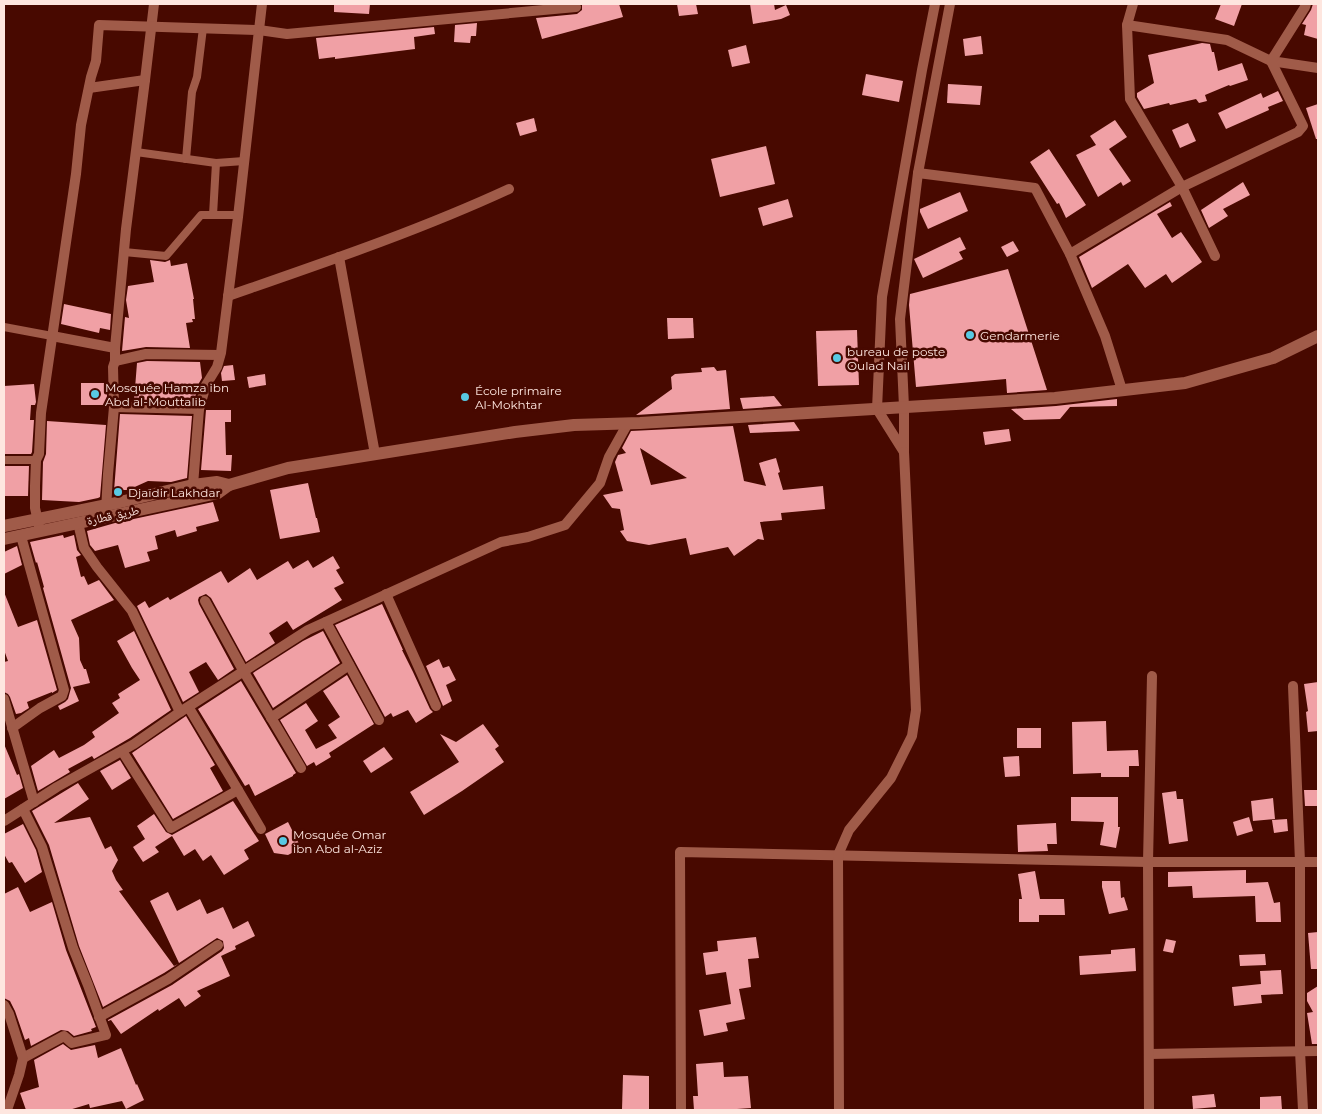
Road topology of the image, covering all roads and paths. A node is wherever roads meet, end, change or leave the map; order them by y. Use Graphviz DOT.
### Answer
graph roads {
  1 [pos="154,4"];
  2 [pos="262,4"];
  3 [pos="934,4"];
  4 [pos="950,4"];
  5 [pos="1133,4"];
  6 [pos="1306,4"];
  7 [pos="576,6"];
  8 [pos="1127,25"];
  9 [pos="151,26"];
  10 [pos="203,28"];
  11 [pos="259,30"];
  12 [pos="1271,62"];
  13 [pos="1318,68"];
  14 [pos="145,80"];
  15 [pos="89,88"];
  16 [pos="136,152"];
  17 [pos="186,159"];
  18 [pos="244,161"];
  19 [pos="216,163"];
  20 [pos="918,173"];
  21 [pos="1182,187"];
  22 [pos="509,189"];
  23 [pos="213,215"];
  24 [pos="238,215"];
  25 [pos="124,252"];
  26 [pos="1070,254"];
  27 [pos="1216,256"];
  28 [pos="339,257"];
  29 [pos="228,296"];
  30 [pos="4,327"];
  31 [pos="52,336"];
  32 [pos="1318,336"];
  33 [pos="115,348"];
  34 [pos="220,355"];
  35 [pos="115,361"];
  36 [pos="1122,390"];
  37 [pos="114,407"];
  38 [pos="904,407"];
  39 [pos="199,409"];
  40 [pos="877,409"];
  41 [pos="628,423"];
  42 [pos="904,452"];
  43 [pos="375,454"];
  44 [pos="4,460"];
  45 [pos="36,460"];
  46 [pos="196,491"];
  47 [pos="106,511"];
  48 [pos="78,523"];
  49 [pos="39,525"];
  50 [pos="4,526"];
  51 [pos="21,536"];
  52 [pos="4,539"];
  53 [pos="386,594"];
  54 [pos="205,600"];
  55 [pos="326,622"];
  56 [pos="349,665"];
  57 [pos="244,672"];
  58 [pos="1152,676"];
  59 [pos="1293,686"];
  60 [pos="4,699"];
  61 [pos="436,706"];
  62 [pos="185,710"];
  63 [pos="271,718"];
  64 [pos="379,720"];
  65 [pos="12,728"];
  66 [pos="122,751"];
  67 [pos="301,768"];
  68 [pos="238,790"];
  69 [pos="34,802"];
  70 [pos="23,809"];
  71 [pos="4,821"];
  72 [pos="261,829"];
  73 [pos="838,855"];
  74 [pos="1148,862"];
  75 [pos="1300,862"];
  76 [pos="1318,862"];
  77 [pos="218,945"];
  78 [pos="4,1005"];
  79 [pos="99,1017"];
  80 [pos="1300,1051"];
  81 [pos="1318,1051"];
  82 [pos="1149,1054"];
  83 [pos="23,1058"];
  84 [pos="7,1110"];
  85 [pos="681,1110"];
  86 [pos="840,1110"];
  87 [pos="1149,1110"];
  88 [pos="1304,1110"];
  1 -- 9 [label="street"];
  2 -- 11 [label="street"];
  3 -- 40 [label="street"];
  4 -- 20 [label="street"];
  5 -- 8 [label="street"];
  6 -- 12 [label="street"];
  7 -- 11 [label="street"];
  8 -- 12 [label="street"];
  8 -- 21 [label="street"];
  9 -- 10 [label="street"];
  9 -- 14 [label="street"];
  9 -- 15 [label="street"];
  10 -- 11 [label="street"];
  10 -- 17 [label="street"];
  11 -- 18 [label="street"];
  12 -- 13 [label="street"];
  12 -- 21 [label="street"];
  14 -- 15 [label="street"];
  14 -- 16 [label="street"];
  15 -- 31 [label="street"];
  16 -- 17 [label="street"];
  16 -- 25 [label="street"];
  17 -- 19 [label="street"];
  18 -- 19 [label="street"];
  18 -- 24 [label="street"];
  19 -- 23 [label="street"];
  20 -- 26 [label="street"];
  20 -- 38 [label="street"];
  21 -- 26 [label="street"];
  21 -- 27 [label="street"];
  22 -- 28 [label="street"];
  23 -- 24 [label="street"];
  23 -- 25 [label="street"];
  24 -- 29 [label="street"];
  25 -- 33 [label="street"];
  26 -- 36 [label="street"];
  28 -- 29 [label="street"];
  28 -- 43 [label="street"];
  29 -- 34 [label="street"];
  30 -- 31 [label="street"];
  31 -- 33 [label="street"];
  31 -- 45 [label="street"];
  32 -- 36 [label="main road"];
  33 -- 35 [label="street"];
  34 -- 35 [label="street"];
  34 -- 39 [label="street"];
  35 -- 37 [label="street"];
  36 -- 38 [label="main road"];
  37 -- 39 [label="street"];
  37 -- 47 [label="street"];
  38 -- 40 [label="main road"];
  38 -- 42 [label="street"];
  39 -- 46 [label="street"];
  40 -- 41 [label="main road"];
  40 -- 42 [label="street"];
  41 -- 43 [label="main road"];
  41 -- 53 [label="street"];
  42 -- 73 [label="street"];
  43 -- 46 [label="main road, طريق قطارة"];
  44 -- 45 [label="street"];
  45 -- 49 [label="street"];
  46 -- 47 [label="main road, طريق قطارة"];
  47 -- 48 [label="main road, طريق قطارة"];
  47 -- 49 [label="main road, طريق قطارة"];
  48 -- 49 [label="main road, طريق قطارة"];
  48 -- 62 [label="street"];
  49 -- 50 [label="main road, طريق قطارة"];
  49 -- 51 [label="main road, طريق قطارة"];
  51 -- 52 [label="main road, طريق قطارة"];
  51 -- 65 [label="street"];
  53 -- 55 [label="street"];
  53 -- 61 [label="street"];
  54 -- 57 [label="street"];
  55 -- 56 [label="street"];
  55 -- 57 [label="street"];
  56 -- 63 [label="street"];
  56 -- 64 [label="street"];
  57 -- 62 [label="street"];
  57 -- 63 [label="street"];
  58 -- 74 [label="street"];
  59 -- 75 [label="street"];
  60 -- 65 [label="street"];
  62 -- 66 [label="street"];
  62 -- 68 [label="street"];
  63 -- 67 [label="street"];
  65 -- 69 [label="street"];
  66 -- 68 [label="street"];
  66 -- 69 [label="street"];
  68 -- 72 [label="street"];
  69 -- 70 [label="street"];
  70 -- 71 [label="street"];
  70 -- 79 [label="street"];
  73 -- 74 [label="street"];
  73 -- 85 [label="street"];
  73 -- 86 [label="street"];
  74 -- 75 [label="street"];
  74 -- 82 [label="street"];
  75 -- 76 [label="street"];
  75 -- 80 [label="street"];
  77 -- 79 [label="street"];
  78 -- 83 [label="street"];
  79 -- 83 [label="street"];
  80 -- 81 [label="street"];
  80 -- 82 [label="street"];
  80 -- 88 [label="street"];
  82 -- 87 [label="street"];
  83 -- 84 [label="street"];
}
